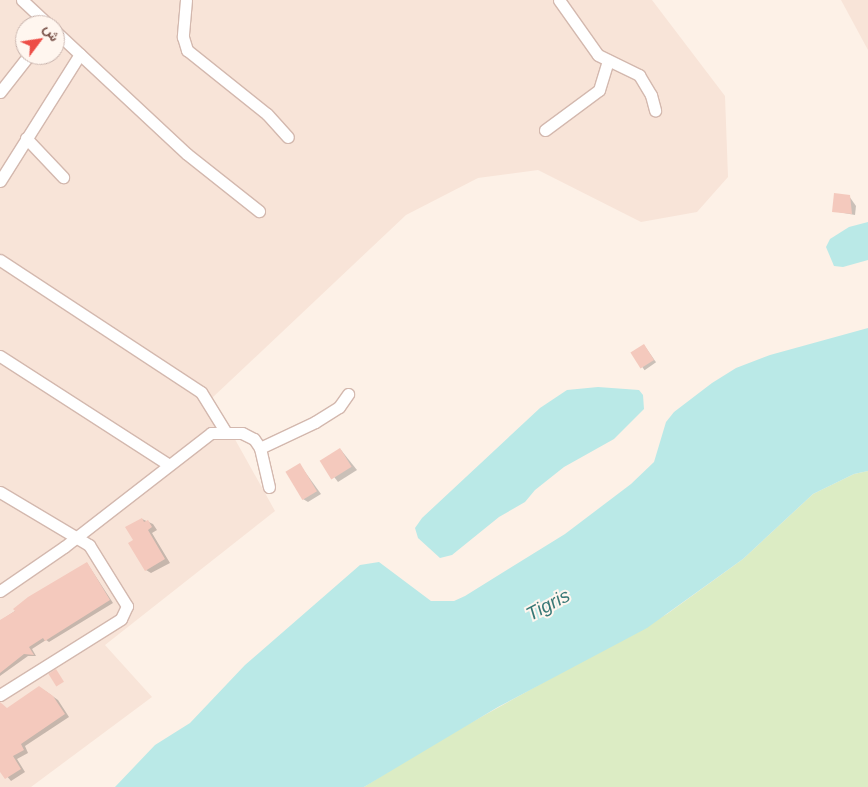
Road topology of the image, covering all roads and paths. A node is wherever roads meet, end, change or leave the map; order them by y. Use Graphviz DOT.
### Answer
graph roads {
  1 [pos="22,0"];
  2 [pos="186,0"];
  3 [pos="559,0"];
  4 [pos="38,15"];
  5 [pos="65,40"];
  6 [pos="80,54"];
  7 [pos="608,60"];
  8 [pos="21,65"];
  9 [pos="0,92"];
  10 [pos="655,110"];
  11 [pos="545,130"];
  12 [pos="288,137"];
  13 [pos="26,138"];
  14 [pos="63,177"];
  15 [pos="0,180"];
  16 [pos="259,211"];
  17 [pos="0,260"];
  18 [pos="0,356"];
  19 [pos="348,394"];
  20 [pos="224,431"];
  21 [pos="260,448"];
  22 [pos="169,465"];
  23 [pos="269,487"];
  24 [pos="0,492"];
  25 [pos="78,536"];
  26 [pos="0,591"];
  27 [pos="0,695"];
  1 -- 4 [label="street"];
  2 -- 12 [label="street"];
  3 -- 7 [label="street"];
  5 -- 6 [label="street"];
  6 -- 13 [label="street"];
  6 -- 16 [label="street"];
  7 -- 10 [label="street"];
  7 -- 11 [label="street"];
  8 -- 9 [label="street"];
  13 -- 14 [label="street"];
  13 -- 15 [label="street"];
  17 -- 20 [label="street"];
  18 -- 22 [label="street"];
  19 -- 21 [label="street"];
  20 -- 21 [label="street"];
  20 -- 22 [label="street"];
  21 -- 23 [label="street"];
  22 -- 25 [label="street"];
  24 -- 25 [label="street"];
  25 -- 26 [label="street"];
  25 -- 27 [label="street"];
}
